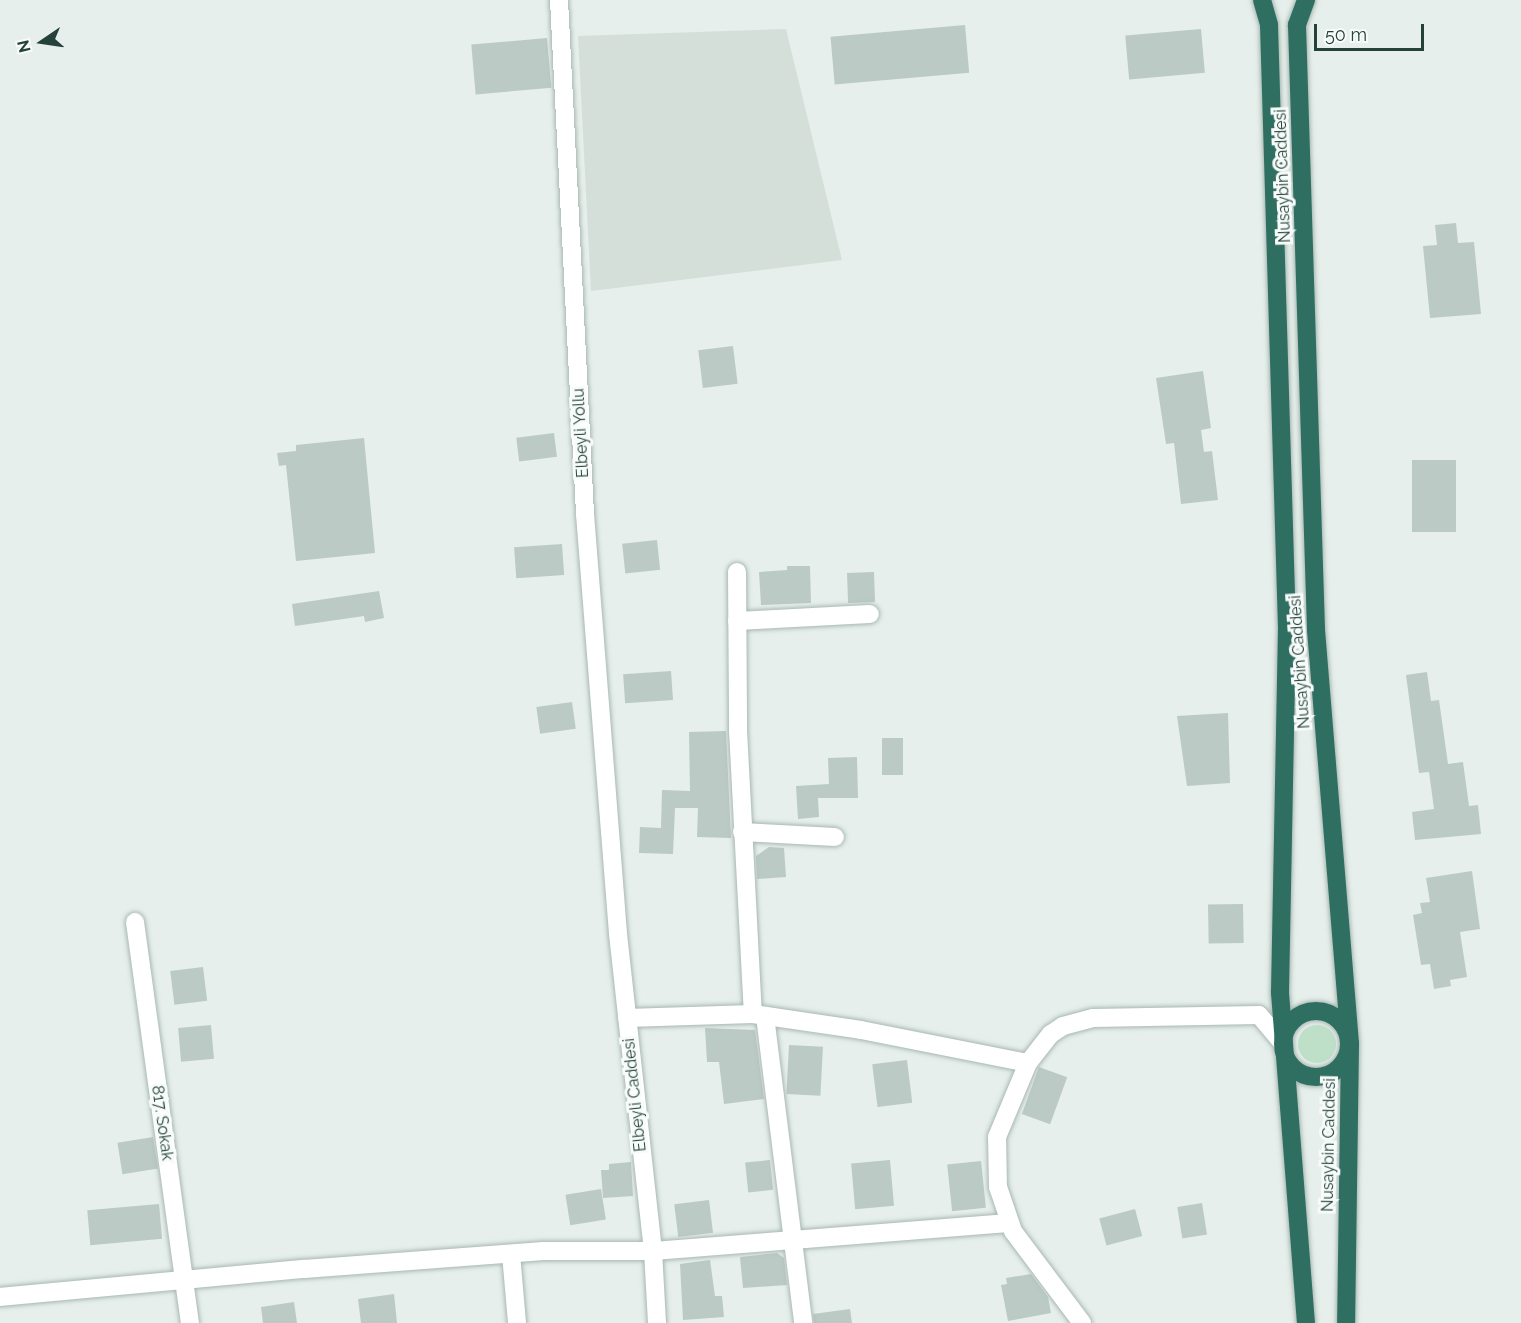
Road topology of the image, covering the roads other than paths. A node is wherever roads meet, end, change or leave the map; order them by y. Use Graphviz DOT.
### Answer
graph roads {
  1 [pos="559,0"];
  2 [pos="1262,0"];
  3 [pos="1306,0"];
  4 [pos="737,572"];
  5 [pos="870,614"];
  6 [pos="737,621"];
  7 [pos="742,832"];
  8 [pos="835,837"];
  9 [pos="614,866"];
  10 [pos="135,922"];
  11 [pos="759,1015"];
  12 [pos="627,1018"];
  13 [pos="1282,1042"];
  14 [pos="1350,1044"];
  15 [pos="1028,1063"];
  16 [pos="1009,1222"];
  17 [pos="794,1240"];
  18 [pos="653,1251"];
  19 [pos="511,1254"];
  20 [pos="184,1280"];
  21 [pos="0,1297"];
  22 [pos="190,1323"];
  23 [pos="517,1323"];
  24 [pos="657,1323"];
  25 [pos="804,1323"];
  26 [pos="1082,1323"];
  27 [pos="1306,1323"];
  28 [pos="1346,1323"];
  1 -- 9 [label="street, Elbeyli Yollu"];
  2 -- 13 [label="highway, Nusaybin Caddesi"];
  3 -- 14 [label="highway, Nusaybin Caddesi"];
  4 -- 6 [label="street"];
  5 -- 6 [label="street"];
  6 -- 7 [label="street"];
  7 -- 8 [label="street"];
  7 -- 11 [label="street"];
  9 -- 12 [label="street, Elbeyli Caddesi"];
  10 -- 20 [label="street, 817. Sokak"];
  11 -- 12 [label="street"];
  11 -- 15 [label="street"];
  11 -- 17 [label="street"];
  12 -- 18 [label="street, Elbeyli Caddesi"];
  13 -- 14 [label="highway"];
  13 -- 14 [label="highway"];
  13 -- 15 [label="street"];
  13 -- 27 [label="highway, Nusaybin Caddesi"];
  14 -- 28 [label="highway, Nusaybin Caddesi"];
  15 -- 16 [label="street"];
  16 -- 17 [label="street"];
  16 -- 26 [label="street"];
  17 -- 18 [label="street"];
  17 -- 25 [label="street"];
  18 -- 19 [label="street"];
  18 -- 24 [label="street, Elbeyli Caddesi"];
  19 -- 20 [label="street"];
  19 -- 23 [label="street"];
  20 -- 21 [label="street"];
  20 -- 22 [label="street, 817. Sokak"];
}
